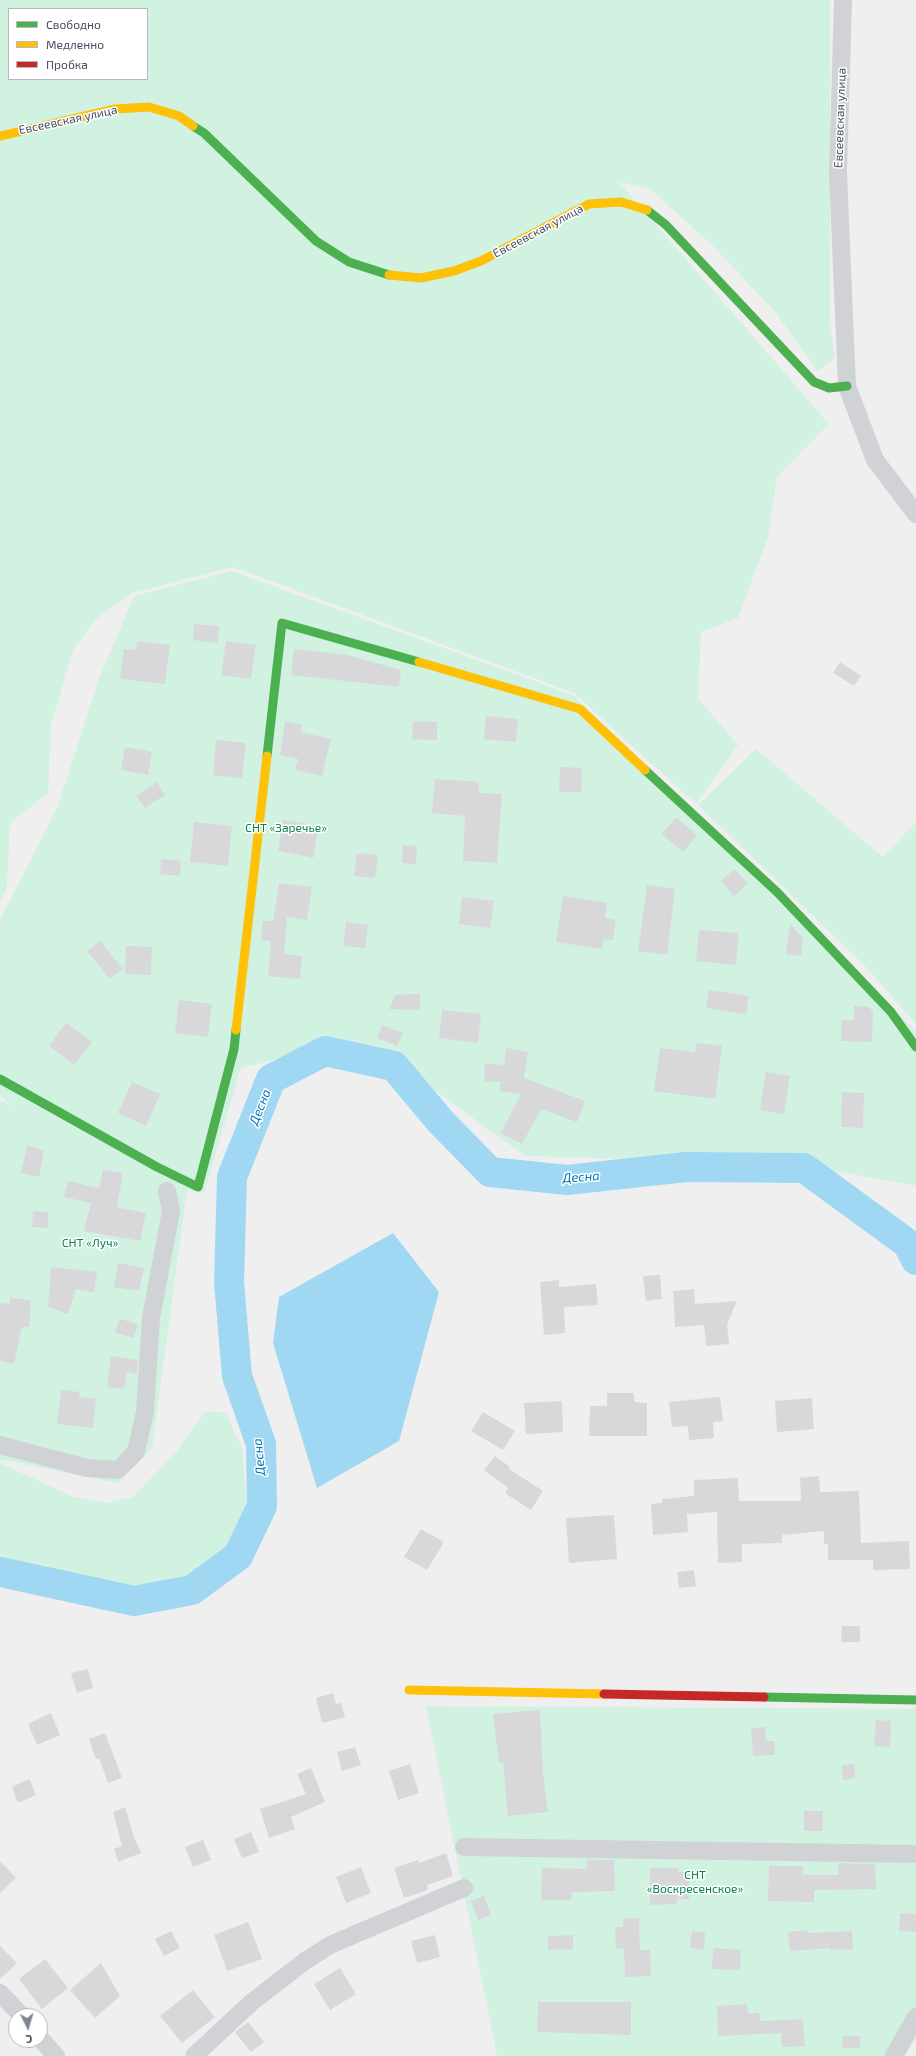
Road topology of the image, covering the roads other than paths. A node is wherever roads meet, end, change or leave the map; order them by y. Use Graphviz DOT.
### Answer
graph roads {
  1 [pos="843,0"];
  2 [pos="0,136"];
  3 [pos="847,386"];
  4 [pos="916,514"];
  5 [pos="916,1047"];
  6 [pos="0,1079"];
  7 [pos="167,1191"];
  8 [pos="0,1445"];
  9 [pos="409,1690"];
  10 [pos="916,1700"];
  11 [pos="464,1847"];
  12 [pos="916,1854"];
  13 [pos="464,1888"];
  14 [pos="0,1993"];
  15 [pos="14,2008"];
  16 [pos="916,2017"];
  17 [pos="48,2047"];
  18 [pos="56,2056"];
  19 [pos="194,2056"];
  20 [pos="894,2056"];
  1 -- 3 [label="street, Евсеевская улица"];
  2 -- 3 [label="street, Евсеевская улица"];
  3 -- 4 [label="street"];
  5 -- 6 [label="street"];
  7 -- 8 [label="street"];
  9 -- 10 [label="street"];
  11 -- 12 [label="street"];
  13 -- 19 [label="street"];
  14 -- 15 [label="street"];
  16 -- 20 [label="street"];
  17 -- 18 [label="street"];
}
